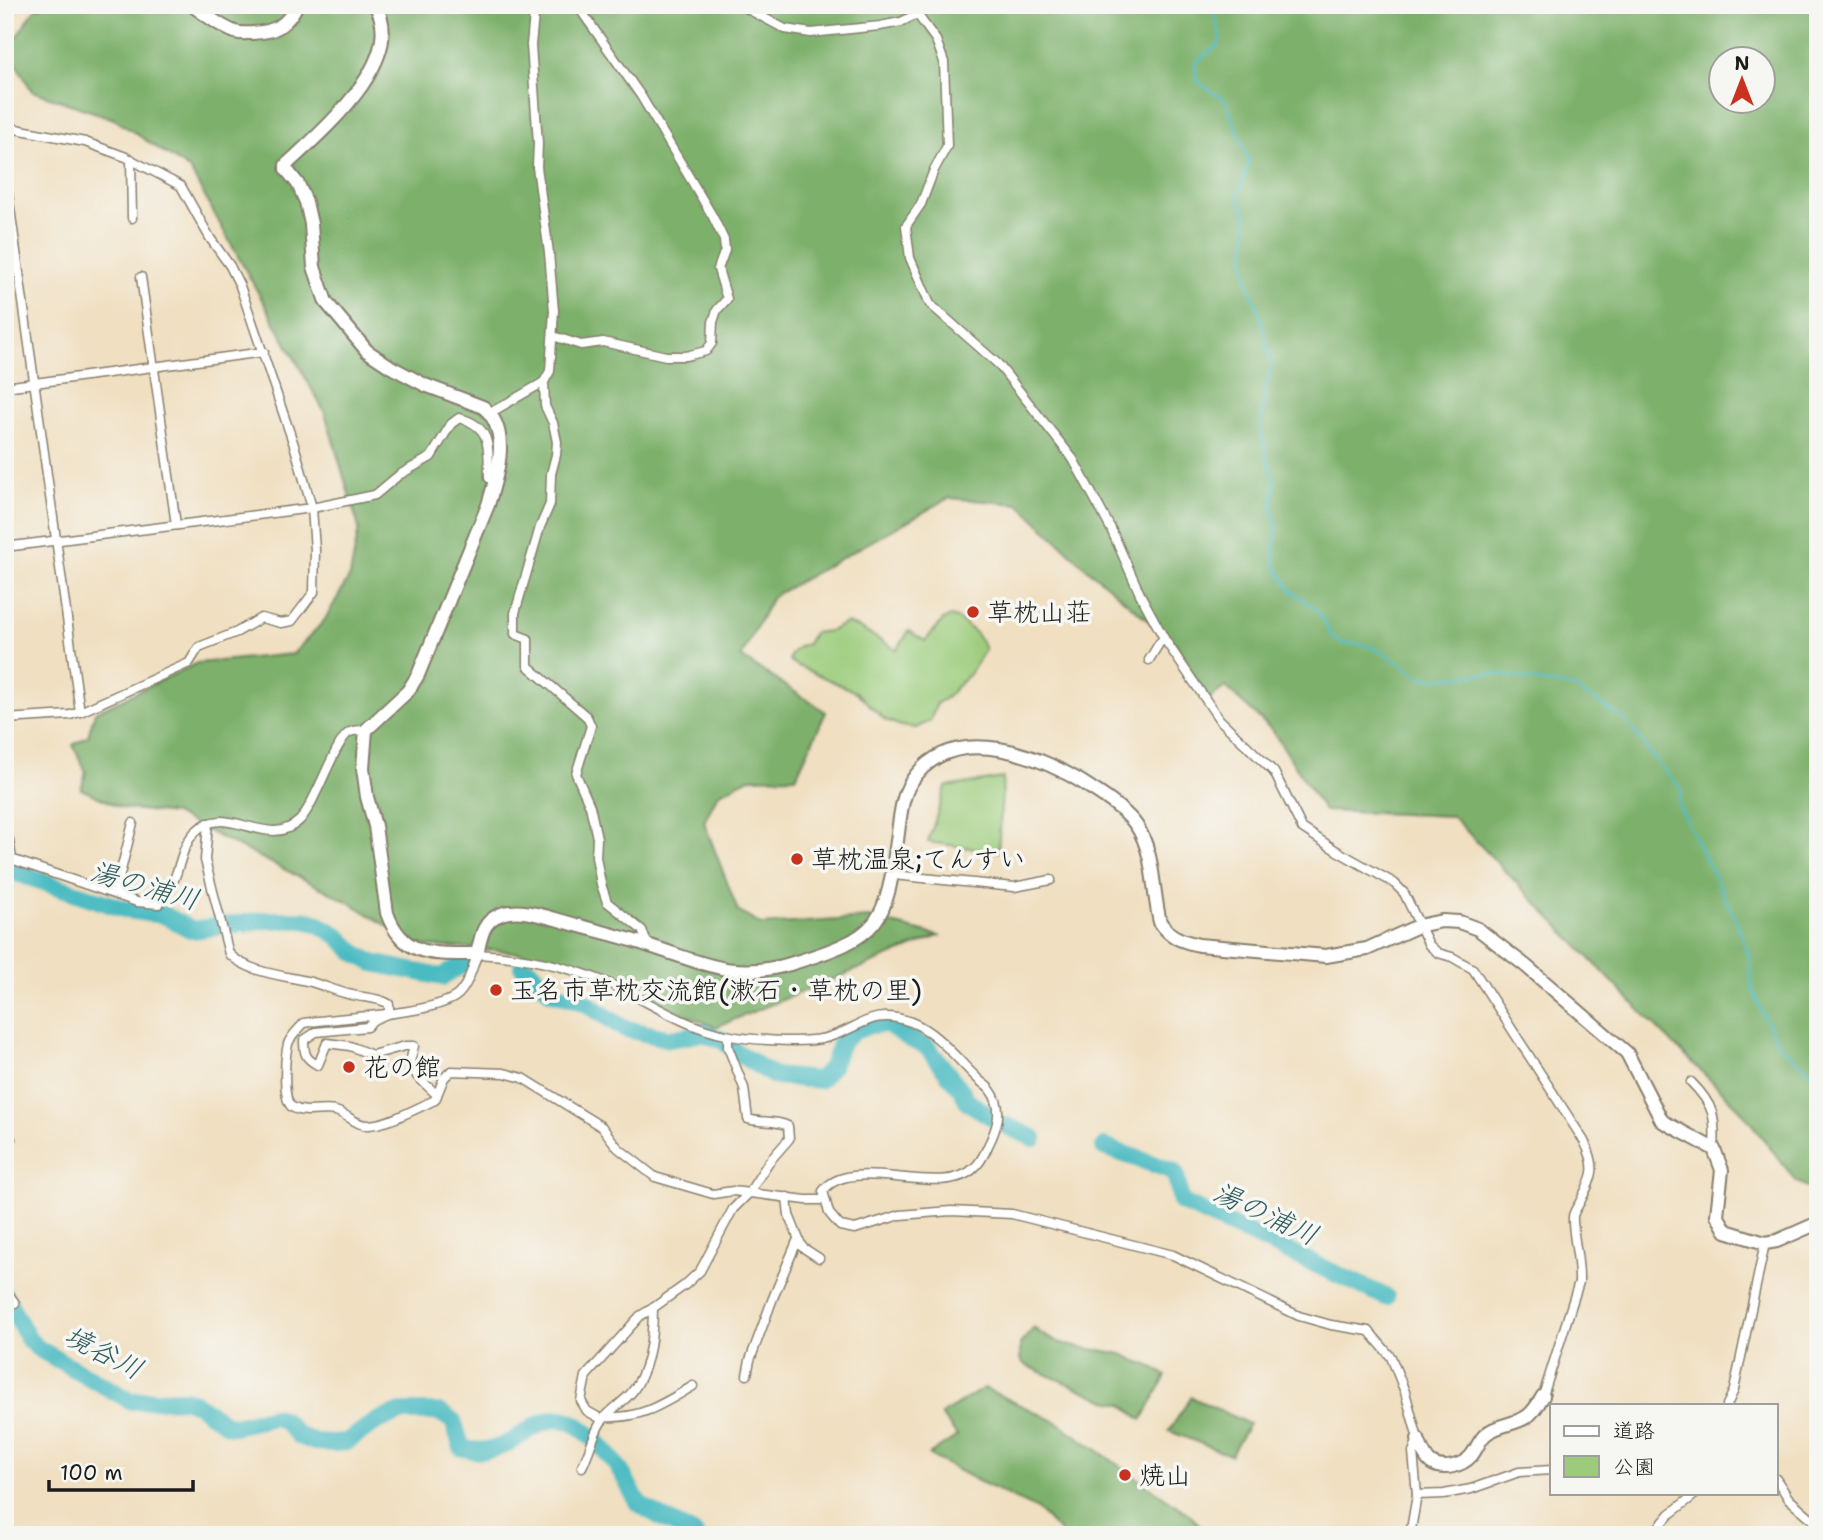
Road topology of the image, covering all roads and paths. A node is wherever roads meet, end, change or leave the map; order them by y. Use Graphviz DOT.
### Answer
graph roads {
  1 [pos="192,5"];
  2 [pos="297,5"];
  3 [pos="375,5"];
  4 [pos="535,5"];
  5 [pos="577,5"];
  6 [pos="740,5"];
  7 [pos="5,127"];
  8 [pos="131,159"];
  9 [pos="5,172"];
  10 [pos="132,218"];
  11 [pos="141,277"];
  12 [pos="554,336"];
  13 [pos="264,352"];
  14 [pos="153,368"];
  15 [pos="544,382"];
  16 [pos="34,383"];
  17 [pos="5,387"];
  18 [pos="490,413"];
  19 [pos="495,483"];
  20 [pos="312,508"];
  21 [pos="176,526"];
  22 [pos="55,541"];
  23 [pos="5,547"];
  24 [pos="1166,640"];
  25 [pos="1149,660"];
  26 [pos="80,712"];
  27 [pos="5,719"];
  28 [pos="366,730"];
  29 [pos="133,823"];
  30 [pos="208,823"];
  31 [pos="5,833"];
  32 [pos="9,858"];
  33 [pos="893,875"];
  34 [pos="1051,880"];
  35 [pos="115,894"];
  36 [pos="1418,926"];
  37 [pos="648,945"];
  38 [pos="477,954"];
  39 [pos="389,1013"];
  40 [pos="728,1042"];
  41 [pos="1692,1082"];
  42 [pos="437,1095"];
  43 [pos="11,1139"];
  44 [pos="1714,1149"];
  45 [pos="5,1150"];
  46 [pos="749,1193"];
  47 [pos="787,1197"];
  48 [pos="825,1200"];
  49 [pos="1818,1223"];
  50 [pos="798,1239"];
  51 [pos="1765,1243"];
  52 [pos="820,1258"];
  53 [pos="5,1289"];
  54 [pos="15,1303"];
  55 [pos="653,1308"];
  56 [pos="747,1376"];
  57 [pos="693,1386"];
  58 [pos="1543,1396"];
  59 [pos="1727,1404"];
  60 [pos="604,1419"];
  61 [pos="1418,1439"];
  62 [pos="582,1467"];
  63 [pos="1550,1470"];
  64 [pos="1778,1482"];
  65 [pos="1417,1494"];
  66 [pos="1696,1494"];
  67 [pos="1818,1524"];
  68 [pos="1410,1535"];
  69 [pos="1652,1535"];
  1 -- 2 [label="street"];
  3 -- 18 [label="street"];
  4 -- 12 [label="street"];
  5 -- 12 [label="street"];
  6 -- 24 [label="street"];
  7 -- 8 [label="street"];
  8 -- 10 [label="street"];
  8 -- 13 [label="street"];
  9 -- 16 [label="street"];
  11 -- 14 [label="street"];
  12 -- 15 [label="street"];
  13 -- 14 [label="street"];
  13 -- 20 [label="street"];
  14 -- 16 [label="street"];
  14 -- 21 [label="street"];
  15 -- 18 [label="street"];
  15 -- 37 [label="street"];
  16 -- 17 [label="street"];
  16 -- 22 [label="street"];
  18 -- 19 [label="street"];
  19 -- 20 [label="street"];
  19 -- 28 [label="street"];
  20 -- 21 [label="street"];
  20 -- 26 [label="street"];
  21 -- 22 [label="street"];
  22 -- 23 [label="street"];
  22 -- 26 [label="street"];
  24 -- 25 [label="street"];
  24 -- 36 [label="street"];
  26 -- 27 [label="street"];
  28 -- 30 [label="street"];
  28 -- 38 [label="street"];
  29 -- 35 [label="street"];
  30 -- 35 [label="street"];
  30 -- 39 [label="street"];
  31 -- 32 [label="street"];
  32 -- 35 [label="street"];
  33 -- 34 [label="street"];
  33 -- 36 [label="street"];
  33 -- 37 [label="street"];
  36 -- 44 [label="street"];
  36 -- 58 [label="street"];
  37 -- 38 [label="street"];
  38 -- 39 [label="street"];
  38 -- 40 [label="street"];
  39 -- 42 [label="street"];
  39 -- 42 [label="street"];
  40 -- 46 [label="street"];
  40 -- 48 [label="street"];
  41 -- 44 [label="street"];
  42 -- 46 [label="street"];
  43 -- 45 [label="street"];
  44 -- 51 [label="street"];
  46 -- 47 [label="street"];
  46 -- 55 [label="street"];
  47 -- 48 [label="street"];
  47 -- 50 [label="street"];
  48 -- 61 [label="street"];
  49 -- 51 [label="street"];
  50 -- 52 [label="street"];
  50 -- 56 [label="street"];
  51 -- 59 [label="street"];
  53 -- 54 [label="street"];
  55 -- 60 [label="street"];
  55 -- 60 [label="street"];
  57 -- 60 [label="street"];
  58 -- 61 [label="street"];
  60 -- 62 [label="street"];
  61 -- 65 [label="street"];
  63 -- 65 [label="street"];
  64 -- 67 [label="street"];
  65 -- 68 [label="street"];
  66 -- 69 [label="street"];
}
